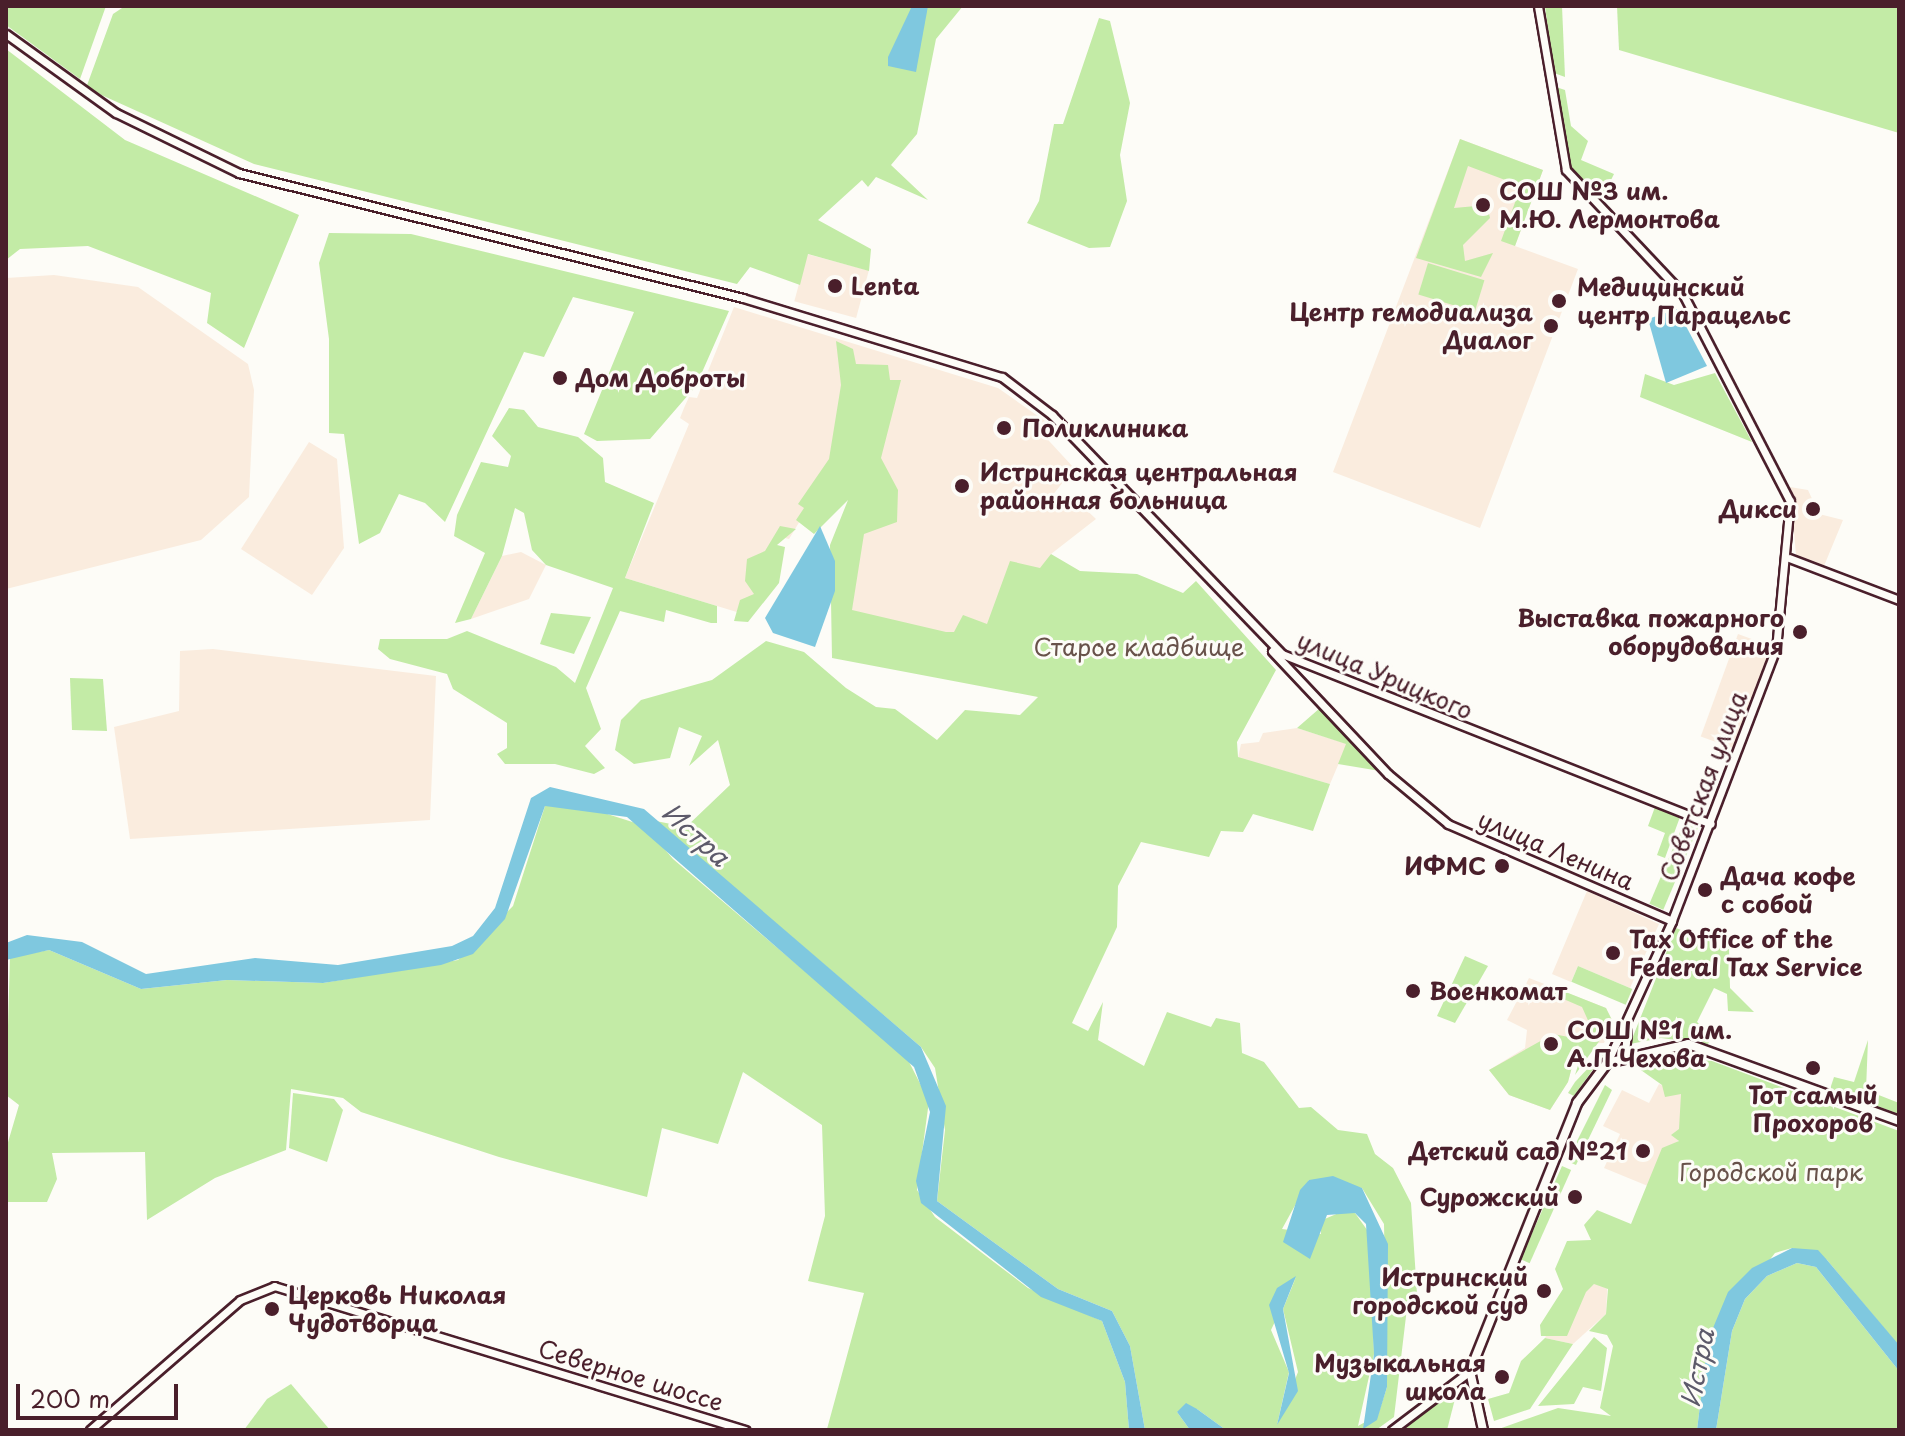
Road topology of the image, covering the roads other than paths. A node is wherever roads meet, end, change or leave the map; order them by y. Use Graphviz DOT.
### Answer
graph roads {
  1 [pos="1538,6"];
  2 [pos="6,34"];
  3 [pos="1789,558"];
  4 [pos="1899,600"];
  5 [pos="1259,638"];
  6 [pos="1308,669"];
  7 [pos="1296,676"];
  8 [pos="1711,824"];
  9 [pos="1672,921"];
  10 [pos="1627,1026"];
  11 [pos="1625,1054"];
  12 [pos="1607,1063"];
  13 [pos="1899,1121"];
  14 [pos="1470,1371"];
  15 [pos="90,1430"];
  16 [pos="745,1430"];
  17 [pos="1392,1430"];
  18 [pos="1483,1430"];
  1 -- 3 [label="street, Советская улица"];
  2 -- 5 [label="street, улица Урицкого"];
  3 -- 4 [label="street"];
  3 -- 8 [label="street, Советская улица"];
  5 -- 6 [label="street, улица Урицкого"];
  5 -- 7 [label="street, улица Ленина"];
  6 -- 7 [label="street"];
  6 -- 8 [label="street, улица Урицкого"];
  7 -- 9 [label="street, улица Ленина"];
  8 -- 9 [label="street, Советская улица"];
  9 -- 10 [label="street, Советская улица"];
  10 -- 11 [label="street, Советская улица"];
  10 -- 12 [label="street, Советская улица"];
  11 -- 12 [label="main road"];
  11 -- 13 [label="main road"];
  12 -- 14 [label="main road, Советская улица"];
  14 -- 17 [label="street"];
  14 -- 18 [label="main road"];
  15 -- 16 [label="street, Северное шоссе"];
}
